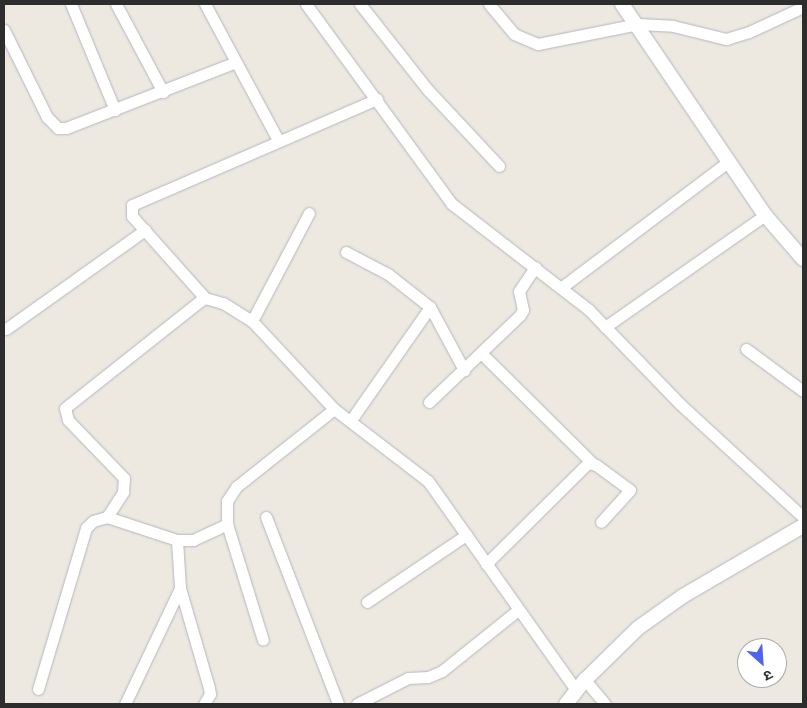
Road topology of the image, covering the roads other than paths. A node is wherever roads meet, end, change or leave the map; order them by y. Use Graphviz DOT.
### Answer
graph roads {
  1 [pos="71,4"];
  2 [pos="116,4"];
  3 [pos="204,4"];
  4 [pos="306,4"];
  5 [pos="360,4"];
  6 [pos="489,4"];
  7 [pos="622,4"];
  8 [pos="803,7"];
  9 [pos="638,24"];
  10 [pos="4,30"];
  11 [pos="234,63"];
  12 [pos="163,92"];
  13 [pos="377,99"];
  14 [pos="115,110"];
  15 [pos="278,140"];
  16 [pos="729,161"];
  17 [pos="499,166"];
  18 [pos="309,213"];
  19 [pos="765,215"];
  20 [pos="145,230"];
  21 [pos="346,252"];
  22 [pos="803,259"];
  23 [pos="535,267"];
  24 [pos="562,287"];
  25 [pos="208,299"];
  26 [pos="430,307"];
  27 [pos="252,321"];
  28 [pos="604,327"];
  29 [pos="6,330"];
  30 [pos="746,349"];
  31 [pos="481,353"];
  32 [pos="464,370"];
  33 [pos="803,391"];
  34 [pos="428,402"];
  35 [pos="334,409"];
  36 [pos="351,420"];
  37 [pos="592,463"];
  38 [pos="107,517"];
  39 [pos="266,517"];
  40 [pos="602,522"];
  41 [pos="226,524"];
  42 [pos="802,526"];
  43 [pos="466,535"];
  44 [pos="178,540"];
  45 [pos="486,564"];
  46 [pos="180,588"];
  47 [pos="367,602"];
  48 [pos="518,610"];
  49 [pos="263,640"];
  50 [pos="581,685"];
  51 [pos="38,689"];
  52 [pos="125,704"];
  53 [pos="204,704"];
  54 [pos="338,704"];
  55 [pos="357,704"];
  56 [pos="566,704"];
  57 [pos="605,704"];
  1 -- 14 [label="street"];
  2 -- 12 [label="street"];
  3 -- 11 [label="street"];
  4 -- 13 [label="street"];
  5 -- 17 [label="street"];
  6 -- 9 [label="street"];
  7 -- 9 [label="street"];
  8 -- 9 [label="street"];
  9 -- 16 [label="street"];
  10 -- 14 [label="street"];
  11 -- 12 [label="street"];
  11 -- 15 [label="street"];
  12 -- 14 [label="street"];
  13 -- 15 [label="street"];
  13 -- 23 [label="street"];
  15 -- 20 [label="street"];
  16 -- 19 [label="street"];
  16 -- 24 [label="street"];
  18 -- 27 [label="street"];
  19 -- 22 [label="street"];
  19 -- 28 [label="street"];
  20 -- 25 [label="street"];
  20 -- 29 [label="street"];
  21 -- 26 [label="street"];
  23 -- 24 [label="street"];
  23 -- 31 [label="street"];
  24 -- 28 [label="street"];
  25 -- 27 [label="street"];
  25 -- 38 [label="street"];
  26 -- 32 [label="street"];
  26 -- 36 [label="street"];
  27 -- 35 [label="street"];
  28 -- 42 [label="street"];
  30 -- 33 [label="street"];
  31 -- 32 [label="street"];
  31 -- 37 [label="street"];
  32 -- 34 [label="street"];
  35 -- 36 [label="street"];
  35 -- 41 [label="street"];
  36 -- 43 [label="street"];
  37 -- 40 [label="street"];
  37 -- 45 [label="street"];
  38 -- 44 [label="street"];
  38 -- 51 [label="street"];
  39 -- 54 [label="street"];
  41 -- 44 [label="street"];
  41 -- 49 [label="street"];
  42 -- 50 [label="street"];
  43 -- 45 [label="street"];
  43 -- 47 [label="street"];
  44 -- 46 [label="street"];
  45 -- 48 [label="street"];
  46 -- 52 [label="street"];
  46 -- 53 [label="street"];
  48 -- 50 [label="street"];
  48 -- 55 [label="street"];
  50 -- 56 [label="street"];
  50 -- 57 [label="street"];
}
